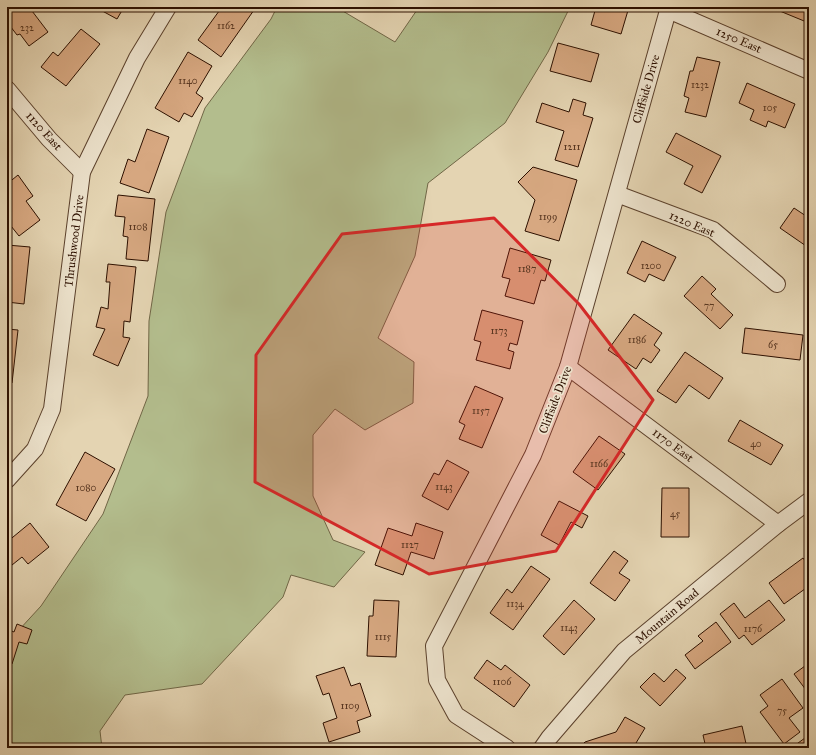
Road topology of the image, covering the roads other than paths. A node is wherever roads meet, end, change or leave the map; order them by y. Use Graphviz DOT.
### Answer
graph roads {
  1 [pos="168,7"];
  2 [pos="669,9"];
  3 [pos="809,70"];
  4 [pos="7,89"];
  5 [pos="82,172"];
  6 [pos="617,194"];
  7 [pos="777,284"];
  8 [pos="568,367"];
  9 [pos="7,480"];
  10 [pos="809,501"];
  11 [pos="778,524"];
  12 [pos="507,748"];
  13 [pos="542,748"];
  1 -- 5 [label="street, Thrushwood Drive"];
  2 -- 3 [label="street, 1250 East"];
  2 -- 6 [label="street, Cliffside Drive"];
  4 -- 5 [label="street, 1120 East"];
  5 -- 9 [label="street, Thrushwood Drive"];
  6 -- 7 [label="street, 1220 East"];
  6 -- 8 [label="street, Cliffside Drive"];
  8 -- 11 [label="street, 1170 East"];
  8 -- 12 [label="street, Cliffside Drive"];
  10 -- 11 [label="street, Mountain Road"];
  11 -- 13 [label="street, Mountain Road"];
}
